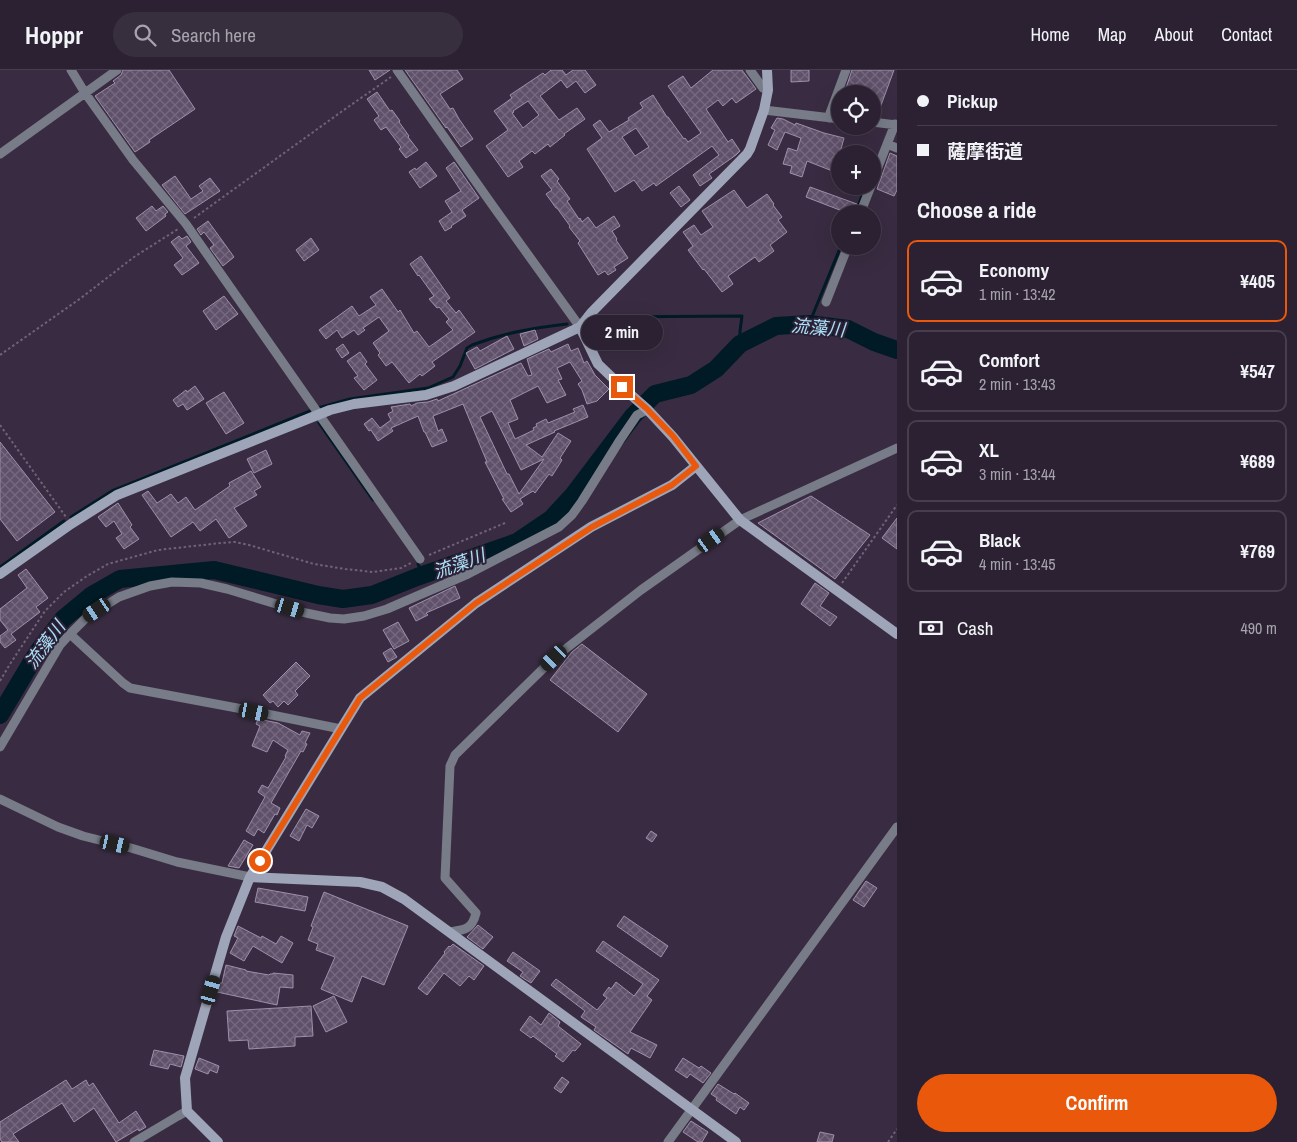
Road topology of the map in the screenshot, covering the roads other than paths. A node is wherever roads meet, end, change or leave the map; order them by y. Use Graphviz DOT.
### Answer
graph roads {
  1 [pos="70,70"];
  2 [pos="117,70"];
  3 [pos="750,70"];
  4 [pos="767,70"];
  5 [pos="846,70"];
  6 [pos="399,71"];
  7 [pos="768,90"];
  8 [pos="85,92"];
  9 [pos="764,110"];
  10 [pos="829,118"];
  11 [pos="881,123"];
  12 [pos="896,125"];
  13 [pos="887,144"];
  14 [pos="897,148"];
  15 [pos="0,154"];
  16 [pos="881,159"];
  17 [pos="844,255"];
  18 [pos="826,302"];
  19 [pos="580,327"];
  20 [pos="316,410"];
  21 [pos="647,410"];
  22 [pos="897,448"];
  23 [pos="696,466"];
  24 [pos="740,520"];
  25 [pos="420,559"];
  26 [pos="0,574"];
  27 [pos="70,634"];
  28 [pos="897,634"];
  29 [pos="340,730"];
  30 [pos="0,747"];
  31 [pos="0,800"];
  32 [pos="897,827"];
  33 [pos="250,877"];
  34 [pos="449,932"];
  35 [pos="690,1109"];
  36 [pos="187,1112"];
  37 [pos="134,1142"];
  38 [pos="218,1142"];
  39 [pos="668,1142"];
  40 [pos="736,1142"];
  1 -- 8 [label="street"];
  2 -- 8 [label="street"];
  3 -- 7 [label="street"];
  4 -- 7 [label="street"];
  5 -- 10 [label="street"];
  6 -- 19 [label="street"];
  7 -- 9 [label="street"];
  8 -- 15 [label="street"];
  8 -- 20 [label="street"];
  9 -- 10 [label="street"];
  9 -- 19 [label="street"];
  11 -- 12 [label="street"];
  12 -- 13 [label="street"];
  13 -- 14 [label="street"];
  13 -- 16 [label="street"];
  17 -- 18 [label="street"];
  19 -- 20 [label="street"];
  19 -- 21 [label="street"];
  20 -- 25 [label="street"];
  20 -- 26 [label="street"];
  21 -- 23 [label="street"];
  21 -- 27 [label="street"];
  22 -- 24 [label="street"];
  23 -- 24 [label="street"];
  23 -- 29 [label="street"];
  24 -- 28 [label="street"];
  24 -- 34 [label="street"];
  27 -- 29 [label="street"];
  27 -- 30 [label="street"];
  29 -- 33 [label="street"];
  31 -- 33 [label="street"];
  32 -- 35 [label="street"];
  33 -- 34 [label="street"];
  33 -- 36 [label="street"];
  34 -- 35 [label="street"];
  35 -- 39 [label="street"];
  35 -- 40 [label="street"];
  36 -- 37 [label="street"];
  36 -- 38 [label="street"];
}
